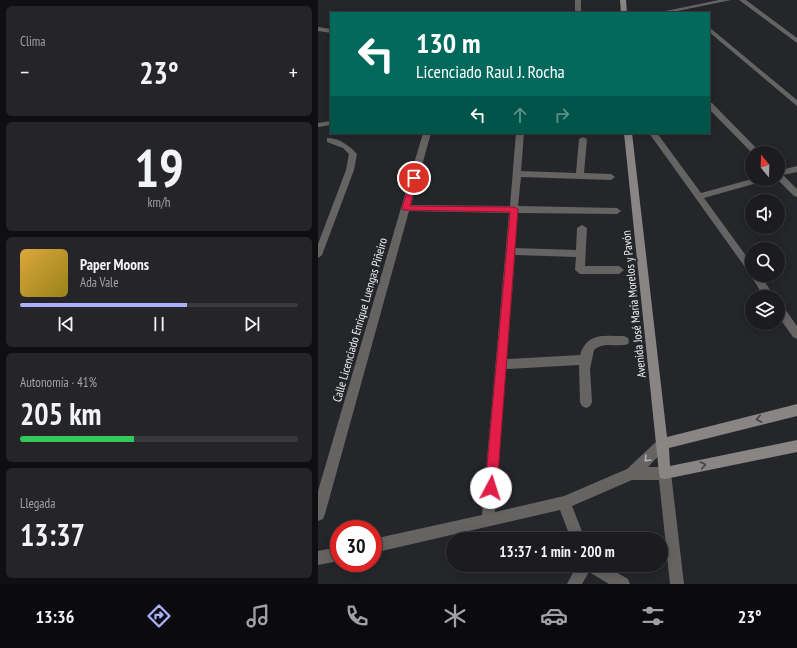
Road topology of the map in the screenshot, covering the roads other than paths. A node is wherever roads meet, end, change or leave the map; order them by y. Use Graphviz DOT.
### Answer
graph roads {
  1 [pos="578,0"];
  2 [pos="623,0"];
  3 [pos="698,0"];
  4 [pos="728,0"];
  5 [pos="742,0"];
  6 [pos="704,4"];
  7 [pos="685,8"];
  8 [pos="578,12"];
  9 [pos="624,12"];
  10 [pos="664,12"];
  11 [pos="689,12"];
  12 [pos="330,25"];
  13 [pos="319,28"];
  14 [pos="710,30"];
  15 [pos="330,31"];
  16 [pos="797,40"];
  17 [pos="797,104"];
  18 [pos="710,106"];
  19 [pos="330,123"];
  20 [pos="318,125"];
  21 [pos="427,134"];
  22 [pos="520,134"];
  23 [pos="628,134"];
  24 [pos="654,134"];
  25 [pos="583,139"];
  26 [pos="329,140"];
  27 [pos="750,146"];
  28 [pos="797,169"];
  29 [pos="785,172"];
  30 [pos="517,174"];
  31 [pos="580,176"];
  32 [pos="611,177"];
  33 [pos="785,181"];
  34 [pos="745,184"];
  35 [pos="797,194"];
  36 [pos="699,197"];
  37 [pos="406,208"];
  38 [pos="514,209"];
  39 [pos="617,211"];
  40 [pos="582,228"];
  41 [pos="510,251"];
  42 [pos="580,254"];
  43 [pos="318,255"];
  44 [pos="745,261"];
  45 [pos="619,270"];
  46 [pos="785,318"];
  47 [pos="797,334"];
  48 [pos="624,341"];
  49 [pos="584,360"];
  50 [pos="501,364"];
  51 [pos="586,402"];
  52 [pos="797,410"];
  53 [pos="662,444"];
  54 [pos="797,446"];
  55 [pos="665,473"];
  56 [pos="632,474"];
  57 [pos="564,502"];
  58 [pos="318,514"];
  59 [pos="488,520"];
  60 [pos="575,532"];
  61 [pos="382,544"];
  62 [pos="330,556"];
  63 [pos="318,558"];
  64 [pos="581,572"];
  65 [pos="602,572"];
  66 [pos="574,584"];
  67 [pos="623,584"];
  68 [pos="677,584"];
  1 -- 8 [label="street"];
  2 -- 9 [label="street"];
  3 -- 6 [label="street"];
  4 -- 6 [label="street"];
  5 -- 16 [label="street"];
  6 -- 7 [label="street"];
  7 -- 10 [label="street"];
  7 -- 11 [label="street"];
  12 -- 13 [label="street"];
  13 -- 15 [label="street"];
  14 -- 17 [label="street"];
  18 -- 27 [label="street"];
  19 -- 20 [label="street"];
  21 -- 37 [label="street, Calle Licenciado Enrique Luengas Piñeiro"];
  22 -- 30 [label="street"];
  23 -- 53 [label="street, Avenida José María Morelos y Pavón"];
  24 -- 36 [label="street"];
  25 -- 31 [label="street"];
  26 -- 43 [label="lane"];
  28 -- 29 [label="street"];
  30 -- 31 [label="street"];
  30 -- 38 [label="street"];
  31 -- 32 [label="street"];
  33 -- 35 [label="street"];
  34 -- 36 [label="street"];
  36 -- 44 [label="street"];
  37 -- 38 [label="street"];
  37 -- 58 [label="street, Calle Licenciado Enrique Luengas Piñeiro"];
  38 -- 39 [label="street"];
  38 -- 41 [label="street"];
  40 -- 42 [label="street"];
  41 -- 42 [label="street"];
  41 -- 50 [label="street"];
  42 -- 45 [label="street"];
  46 -- 47 [label="street"];
  48 -- 49 [label="street"];
  49 -- 50 [label="street"];
  49 -- 51 [label="street"];
  50 -- 59 [label="street"];
  52 -- 53 [label="street, one-way"];
  53 -- 55 [label="street, Avenida José María Morelos y Pavón"];
  53 -- 56 [label="street, one-way"];
  55 -- 54 [label="street, one-way"];
  55 -- 56 [label="street"];
  55 -- 68 [label="street"];
  56 -- 57 [label="street"];
  57 -- 59 [label="street"];
  57 -- 60 [label="street"];
  59 -- 61 [label="street"];
  62 -- 63 [label="street"];
  64 -- 66 [label="street"];
  65 -- 67 [label="street"];
}
